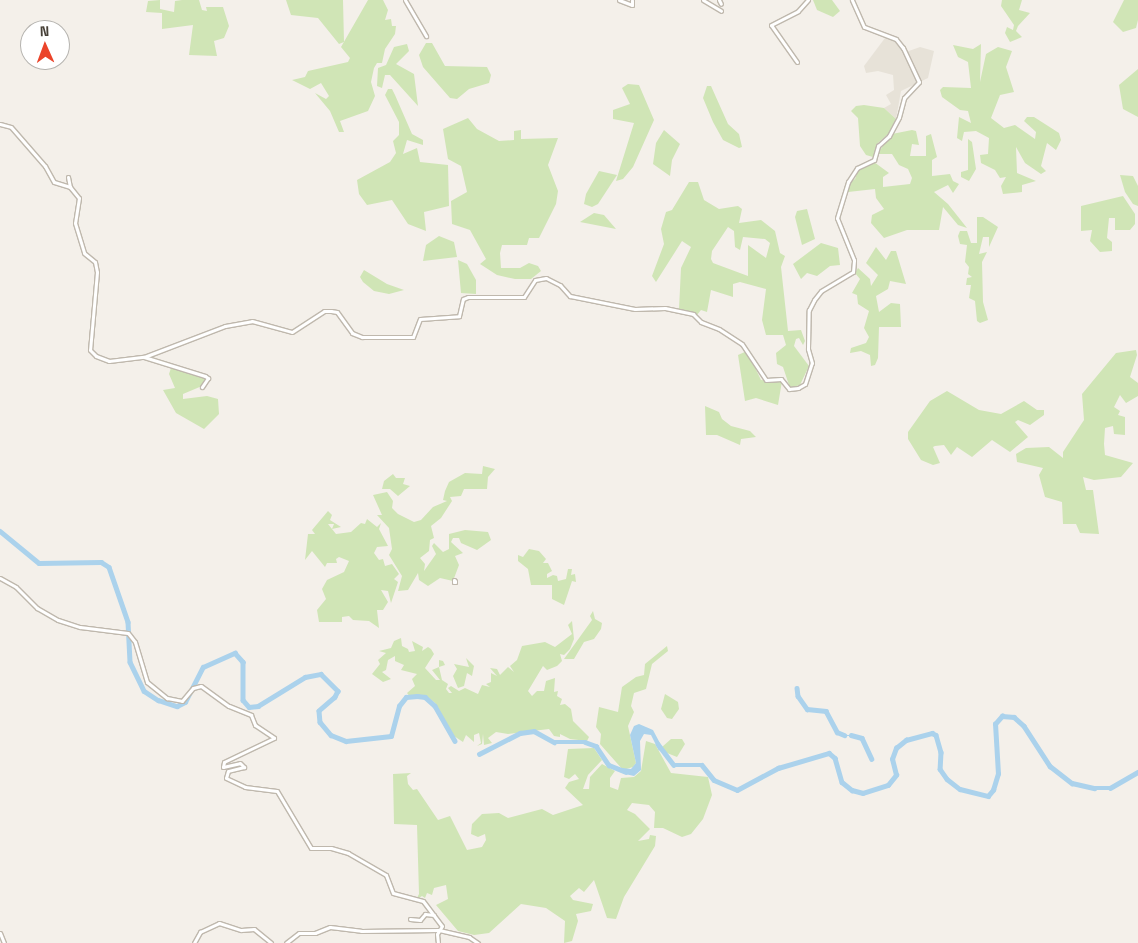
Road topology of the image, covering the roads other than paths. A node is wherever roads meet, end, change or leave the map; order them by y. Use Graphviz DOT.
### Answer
graph roads {
  1 [pos="405,0"];
  2 [pos="618,0"];
  3 [pos="632,0"];
  4 [pos="703,0"];
  5 [pos="808,0"];
  6 [pos="852,0"];
  7 [pos="721,11"];
  8 [pos="426,36"];
  9 [pos="797,62"];
  10 [pos="0,124"];
  11 [pos="68,177"];
  12 [pos="70,186"];
  13 [pos="144,357"];
  14 [pos="202,387"];
  15 [pos="0,578"];
  16 [pos="434,915"];
  17 [pos="410,919"];
  18 [pos="439,930"];
  19 [pos="0,933"];
  20 [pos="4,943"];
  21 [pos="194,943"];
  22 [pos="271,943"];
  23 [pos="286,943"];
  24 [pos="438,943"];
  25 [pos="478,943"];
  1 -- 8 [label="street"];
  2 -- 3 [label="street"];
  4 -- 7 [label="street"];
  5 -- 9 [label="street"];
  6 -- 13 [label="street"];
  10 -- 12 [label="street"];
  11 -- 12 [label="street"];
  12 -- 13 [label="street"];
  13 -- 14 [label="street"];
  15 -- 16 [label="street"];
  16 -- 17 [label="street"];
  16 -- 18 [label="street"];
  18 -- 23 [label="street"];
  18 -- 24 [label="street"];
  18 -- 25 [label="street"];
  19 -- 20 [label="street"];
  21 -- 22 [label="street"];
}
